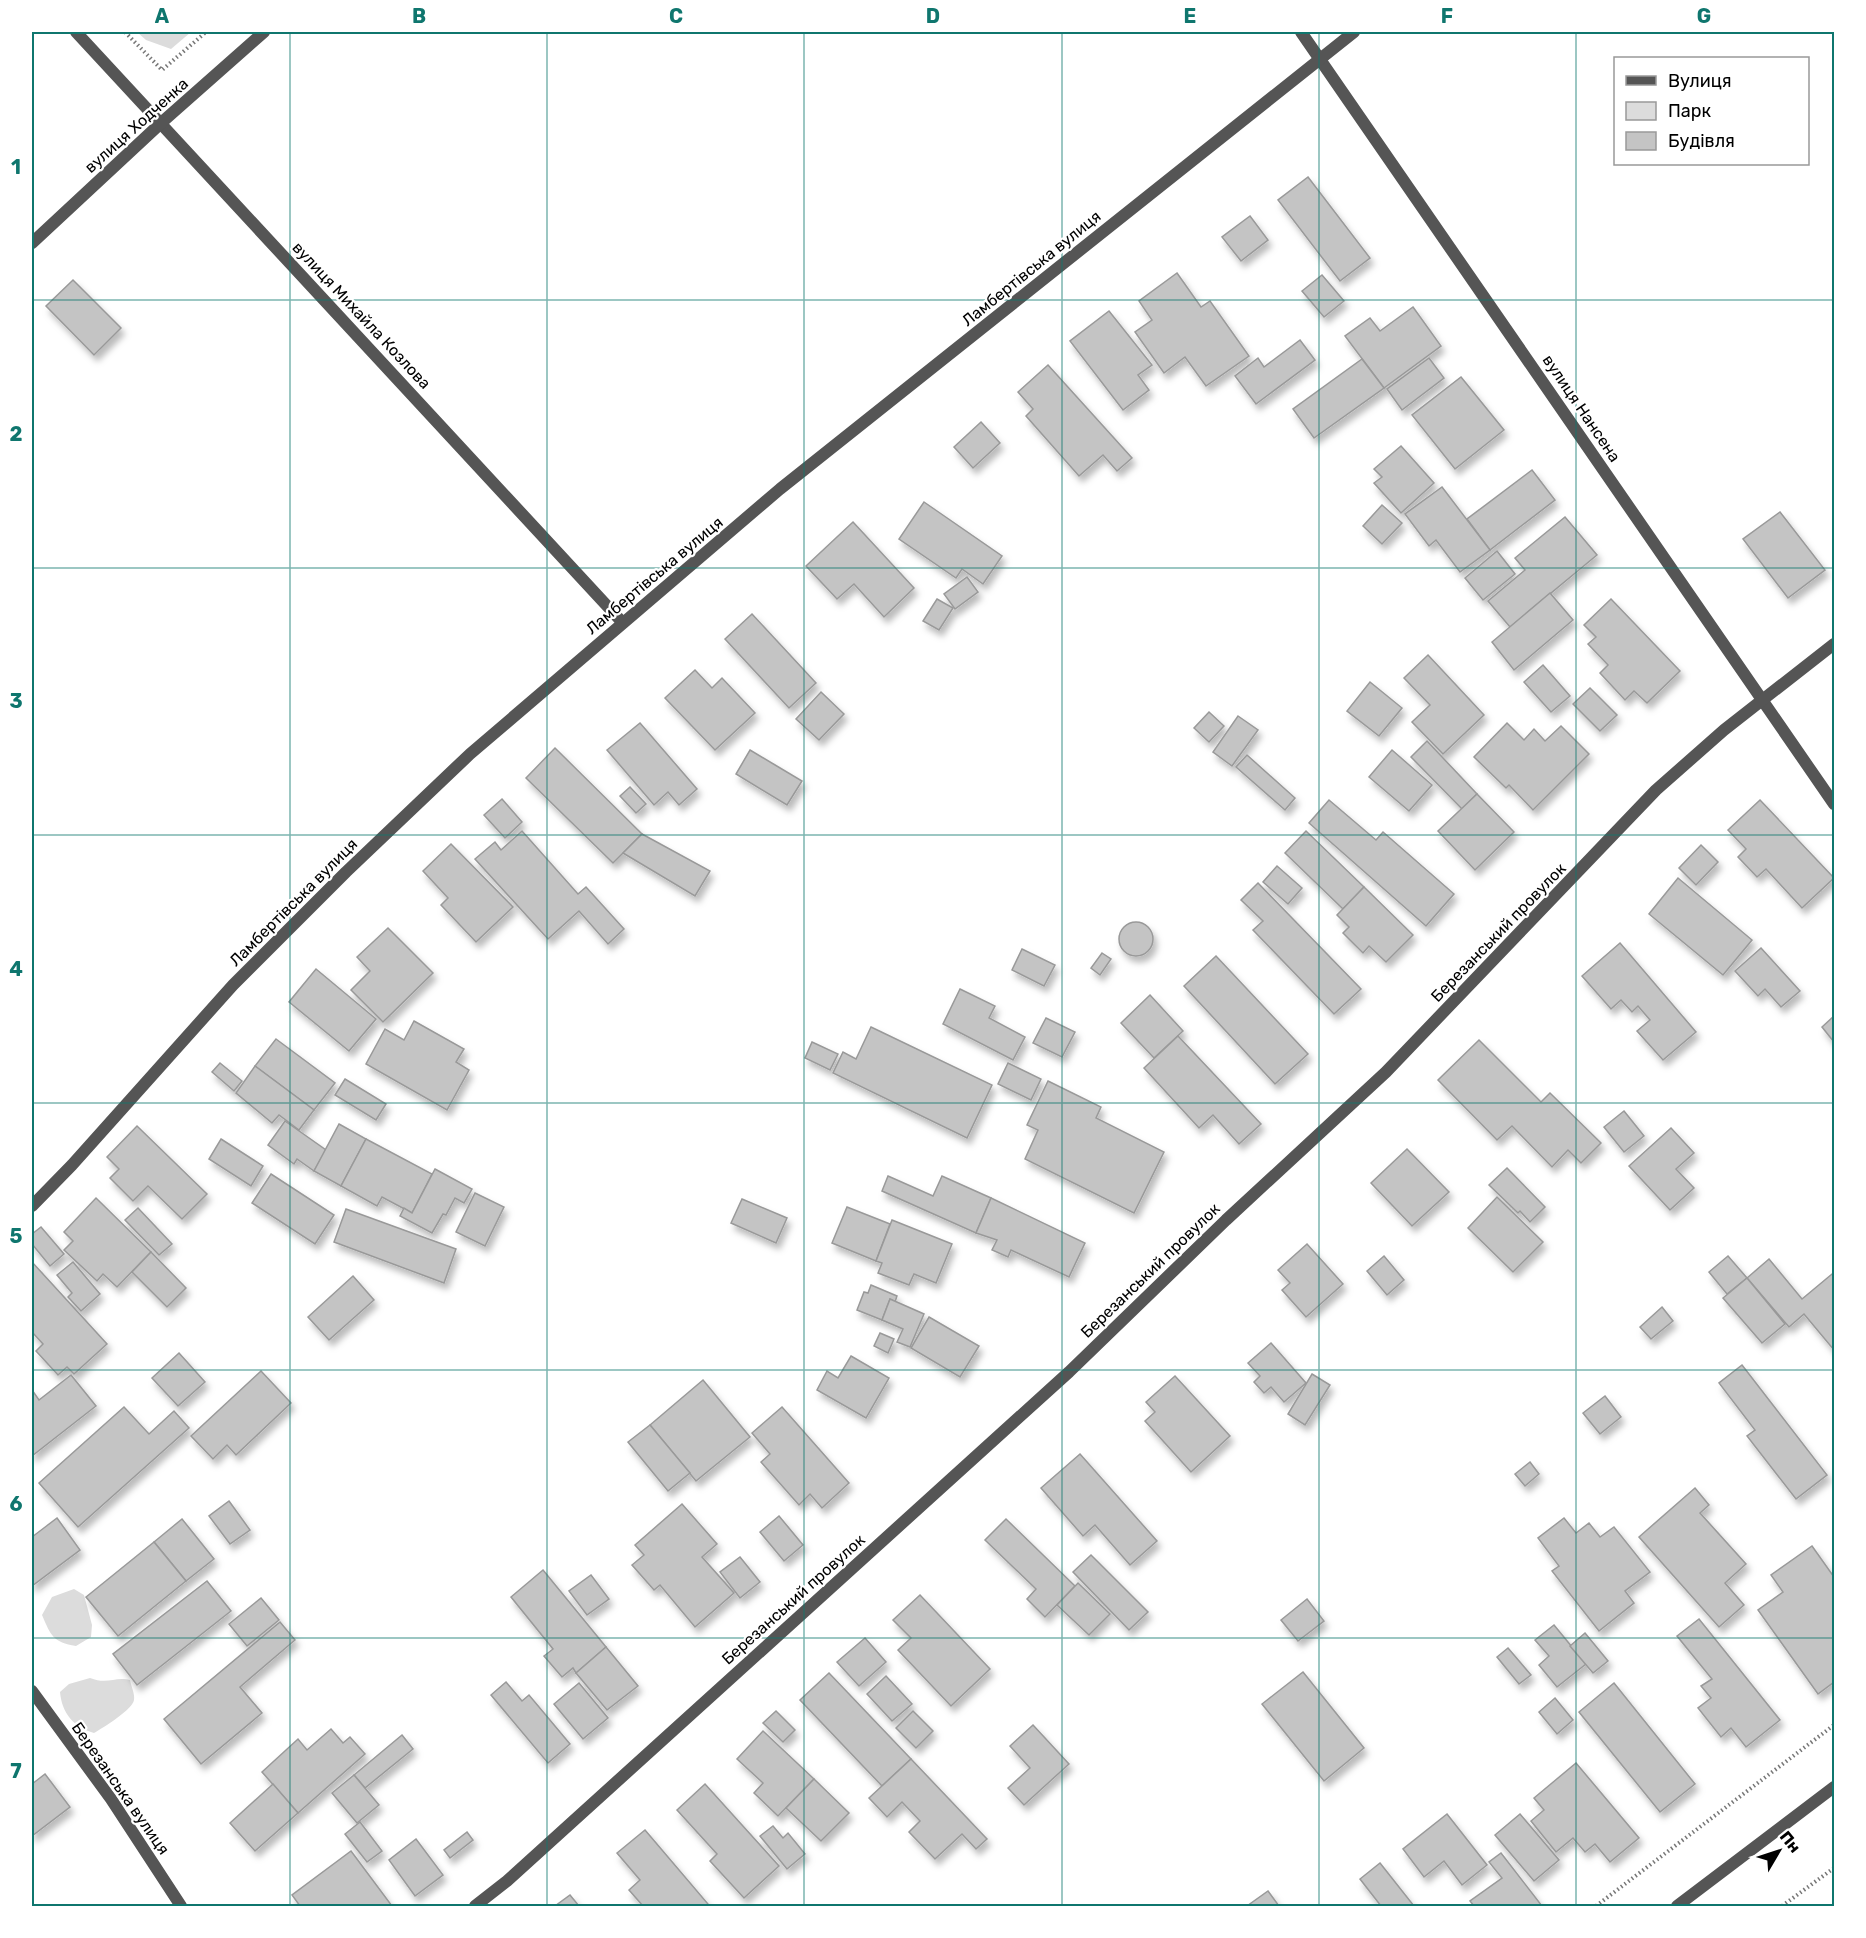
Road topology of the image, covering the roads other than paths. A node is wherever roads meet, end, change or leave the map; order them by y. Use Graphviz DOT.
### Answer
graph roads {
  1 [pos="76,32"];
  2 [pos="264,32"];
  3 [pos="1301,32"];
  4 [pos="1354,32"];
  5 [pos="1321,58"];
  6 [pos="162,123"];
  7 [pos="32,243"];
  8 [pos="622,622"];
  9 [pos="1834,644"];
  10 [pos="1762,699"];
  11 [pos="1834,804"];
  12 [pos="32,1206"];
  13 [pos="32,1690"];
  14 [pos="1834,1787"];
  15 [pos="181,1906"];
  16 [pos="475,1906"];
  17 [pos="1677,1906"];
  1 -- 6 [label="street, вулиця Михайла Козлова"];
  2 -- 6 [label="street, вулиця Ходченка"];
  3 -- 5 [label="street, вулиця Нансена"];
  4 -- 5 [label="street, Ламбертівська вулиця"];
  5 -- 8 [label="street, Ламбертівська вулиця"];
  5 -- 10 [label="street, вулиця Нансена"];
  6 -- 7 [label="street, вулиця Ходченка"];
  6 -- 8 [label="street, вулиця Михайла Козлова"];
  8 -- 12 [label="street, Ламбертівська вулиця"];
  9 -- 10 [label="street, Березанський провулок"];
  10 -- 11 [label="street, вулиця Нансена"];
  10 -- 16 [label="street, Березанський провулок"];
  13 -- 15 [label="street, Березанська вулиця"];
  14 -- 17 [label="street"];
}
